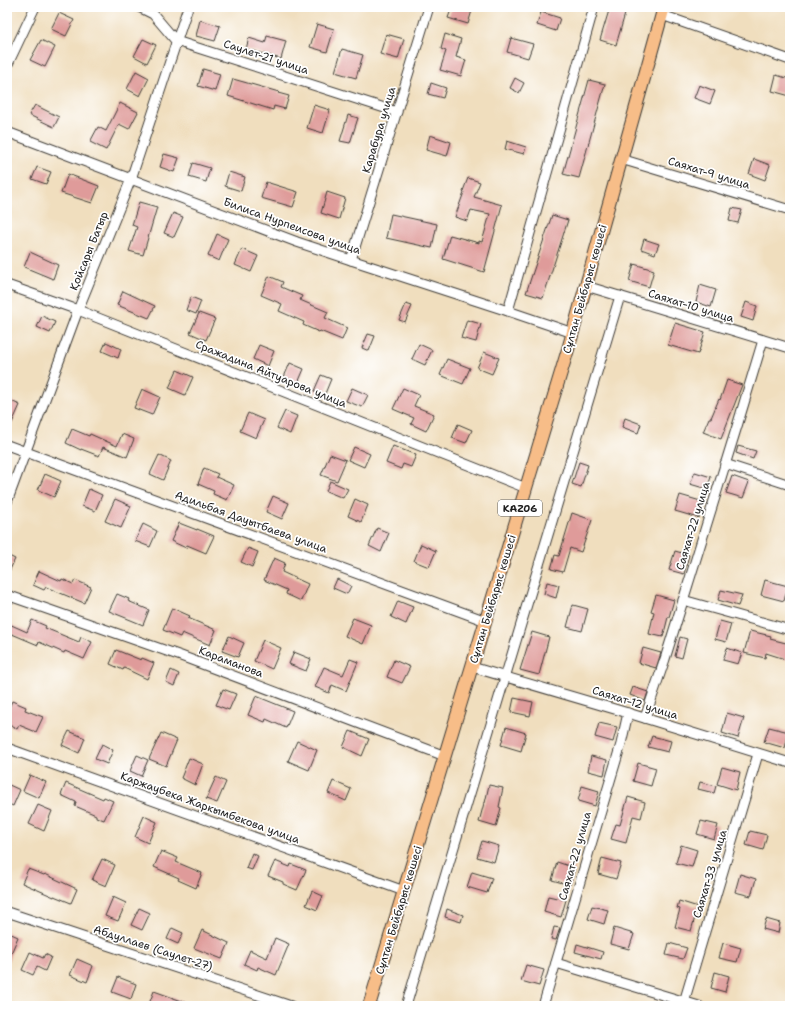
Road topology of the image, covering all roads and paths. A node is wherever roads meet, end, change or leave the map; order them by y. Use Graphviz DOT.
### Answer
graph roads {
  1 [pos="35,7"];
  2 [pos="139,7"];
  3 [pos="188,7"];
  4 [pos="429,7"];
  5 [pos="594,7"];
  6 [pos="663,11"];
  7 [pos="176,41"];
  8 [pos="790,60"];
  9 [pos="7,66"];
  10 [pos="396,112"];
  11 [pos="7,132"];
  12 [pos="621,159"];
  13 [pos="130,179"];
  14 [pos="790,210"];
  15 [pos="351,260"];
  16 [pos="7,284"];
  17 [pos="586,286"];
  18 [pos="620,296"];
  19 [pos="78,310"];
  20 [pos="508,311"];
  21 [pos="573,333"];
  22 [pos="763,340"];
  23 [pos="790,348"];
  24 [pos="7,445"];
  25 [pos="25,452"];
  26 [pos="725,464"];
  27 [pos="790,484"];
  28 [pos="526,488"];
  29 [pos="7,502"];
  30 [pos="7,595"];
  31 [pos="683,600"];
  32 [pos="486,621"];
  33 [pos="790,630"];
  34 [pos="472,667"];
  35 [pos="505,676"];
  36 [pos="628,713"];
  37 [pos="645,718"];
  38 [pos="7,748"];
  39 [pos="758,754"];
  40 [pos="445,756"];
  41 [pos="790,763"];
  42 [pos="404,892"];
  43 [pos="7,912"];
  44 [pos="556,963"];
  45 [pos="684,1002"];
  46 [pos="291,1006"];
  47 [pos="370,1006"];
  48 [pos="406,1006"];
  49 [pos="542,1006"];
  50 [pos="699,1006"];
  1 -- 9 [label="street"];
  2 -- 7 [label="street"];
  3 -- 7 [label="street, Қойсары Батыр"];
  4 -- 10 [label="street, Карабура улица"];
  5 -- 20 [label="street"];
  6 -- 8 [label="street"];
  6 -- 12 [label="main road, Сұлтан Бейбарыс көшесі / KAZ06"];
  7 -- 10 [label="street, Саулет-21 улица"];
  7 -- 13 [label="street, Қойсары Батыр"];
  10 -- 15 [label="street, Карабура улица"];
  11 -- 13 [label="street, Билиса Нурпеисова улица"];
  12 -- 14 [label="street, Саяхат-9 улица"];
  12 -- 17 [label="main road, Сұлтан Бейбарыс көшесі / KAZ06"];
  13 -- 15 [label="street, Билиса Нурпеисова улица"];
  13 -- 19 [label="street, Қойсары Батыр"];
  15 -- 20 [label="street, Билиса Нурпеисова улица"];
  16 -- 19 [label="street, Сражадина Айтуарова улица"];
  17 -- 18 [label="street, Саяхат-10 улица"];
  17 -- 21 [label="main road, Сұлтан Бейбарыс көшесі / KAZ06"];
  18 -- 22 [label="street, Саяхат-10 улица"];
  18 -- 35 [label="street"];
  19 -- 25 [label="street, Қойсары Батыр"];
  19 -- 28 [label="street, Сражадина Айтуарова улица"];
  20 -- 21 [label="street, Билиса Нурпеисова улица"];
  21 -- 28 [label="main road, Сұлтан Бейбарыс көшесі / KAZ06"];
  22 -- 23 [label="street, Саяхат-10 улица"];
  22 -- 26 [label="street, Саяхат-22 улица"];
  24 -- 25 [label="street, Адильбая Дауытбаева улица"];
  25 -- 29 [label="street, Қойсары Батыр"];
  25 -- 32 [label="street, Адильбая Дауытбаева улица"];
  26 -- 27 [label="street"];
  26 -- 31 [label="street, Саяхат-22 улица"];
  28 -- 32 [label="main road, Сұлтан Бейбарыс көшесі / KAZ06"];
  30 -- 40 [label="street, Караманова"];
  31 -- 33 [label="street"];
  31 -- 37 [label="street, Саяхат-22 улица"];
  32 -- 34 [label="main road, Сұлтан Бейбарыс көшесі / KAZ06"];
  34 -- 35 [label="street, Саяхат-12 улица"];
  34 -- 40 [label="main road, Сұлтан Бейбарыс көшесі / KAZ06"];
  35 -- 36 [label="street, Саяхат-12 улица"];
  35 -- 48 [label="street"];
  36 -- 37 [label="street, Саяхат-12 улица"];
  36 -- 44 [label="street, Саяхат-22 улица"];
  37 -- 39 [label="street, Саяхат-12 улица"];
  38 -- 42 [label="street, Каржаубека Жаркымбекова улица"];
  39 -- 41 [label="street, Саяхат-12 улица"];
  39 -- 45 [label="street, Саяхат-33 улица"];
  40 -- 42 [label="main road, Сұлтан Бейбарыс көшесі / KAZ06"];
  42 -- 47 [label="main road, Сұлтан Бейбарыс көшесі / KAZ06"];
  43 -- 46 [label="street, Абдуллаев (Саулет-27)"];
  44 -- 45 [label="street"];
  44 -- 49 [label="street, Саяхат-22 улица"];
  45 -- 50 [label="street"];
}
